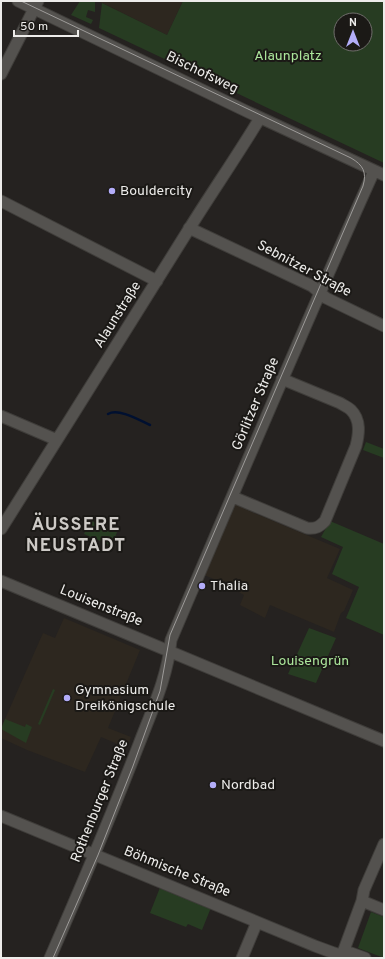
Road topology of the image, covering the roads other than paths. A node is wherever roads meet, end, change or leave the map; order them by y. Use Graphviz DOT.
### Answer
graph roads {
  1 [pos="18,1"];
  2 [pos="36,5"];
  3 [pos="1,74"];
  4 [pos="260,118"];
  5 [pos="379,173"];
  6 [pos="1,201"];
  7 [pos="189,228"];
  8 [pos="157,281"];
  9 [pos="320,294"];
  10 [pos="381,324"];
  11 [pos="282,379"];
  12 [pos="1,416"];
  13 [pos="57,440"];
  14 [pos="233,496"];
  15 [pos="1,529"];
  16 [pos="1,581"];
  17 [pos="170,652"];
  18 [pos="384,741"];
  19 [pos="1,816"];
  20 [pos="384,844"];
  21 [pos="95,854"];
  22 [pos="362,901"];
  23 [pos="384,910"];
  24 [pos="257,922"];
  25 [pos="342,956"];
  26 [pos="50,958"];
  27 [pos="242,958"];
  28 [pos="365,958"];
  1 -- 2 [label="street, Bischofsweg"];
  2 -- 3 [label="street"];
  2 -- 4 [label="street, Bischofsweg"];
  4 -- 5 [label="street, Bischofsweg"];
  4 -- 7 [label="street, Alaunstraße"];
  5 -- 9 [label="street, Görlitzer Straße"];
  6 -- 8 [label="street"];
  7 -- 8 [label="street, Alaunstraße"];
  7 -- 9 [label="street, Sebnitzer Straße"];
  8 -- 13 [label="street, Alaunstraße"];
  9 -- 10 [label="street, Sebnitzer Straße"];
  9 -- 11 [label="street, Görlitzer Straße"];
  11 -- 14 [label="street, Görlitzer Straße"];
  11 -- 14 [label="street"];
  12 -- 13 [label="street"];
  13 -- 15 [label="street, Alaunstraße"];
  14 -- 17 [label="street, Görlitzer Straße"];
  16 -- 17 [label="street, Louisenstraße"];
  17 -- 18 [label="street, Louisenstraße"];
  17 -- 21 [label="street, Rothenburger Straße"];
  19 -- 21 [label="street, Böhmische Straße"];
  20 -- 22 [label="street"];
  21 -- 24 [label="street, Böhmische Straße"];
  21 -- 26 [label="street, Rothenburger Straße"];
  22 -- 23 [label="street"];
  22 -- 25 [label="street"];
  24 -- 25 [label="street, Böhmische Straße"];
  24 -- 27 [label="street"];
  25 -- 28 [label="street, Böhmische Straße"];
}
